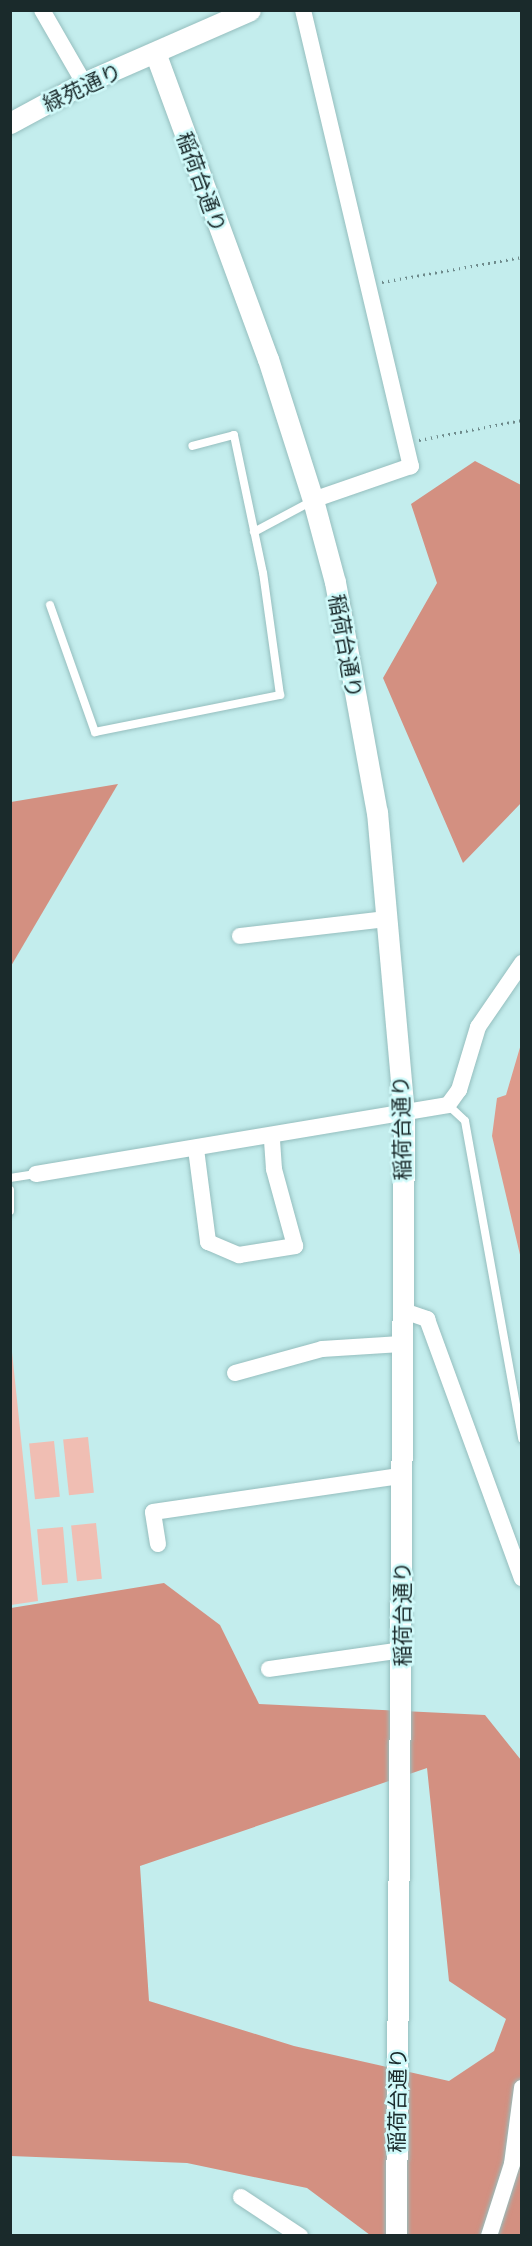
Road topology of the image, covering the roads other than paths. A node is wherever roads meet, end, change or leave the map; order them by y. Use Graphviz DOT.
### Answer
graph roads {
  1 [pos="42,10"];
  2 [pos="250,10"];
  3 [pos="303,10"];
  4 [pos="156,55"];
  5 [pos="84,83"];
  6 [pos="10,123"];
  7 [pos="192,446"];
  8 [pos="313,500"];
  9 [pos="254,532"];
  10 [pos="50,605"];
  11 [pos="387,919"];
  12 [pos="240,936"];
  13 [pos="522,963"];
  14 [pos="448,1105"];
  15 [pos="404,1114"];
  16 [pos="272,1137"];
  17 [pos="196,1149"];
  18 [pos="36,1174"];
  19 [pos="10,1178"];
  20 [pos="10,1190"];
  21 [pos="10,1211"];
  22 [pos="401,1310"];
  23 [pos="401,1344"];
  24 [pos="235,1373"];
  25 [pos="522,1439"];
  26 [pos="400,1476"];
  27 [pos="158,1544"];
  28 [pos="522,1578"];
  29 [pos="402,1650"];
  30 [pos="269,1669"];
  31 [pos="522,2088"];
  32 [pos="241,2197"];
  33 [pos="300,2235"];
  34 [pos="396,2235"];
  35 [pos="489,2235"];
  1 -- 5 [label="street"];
  2 -- 4 [label="street, 緑苑通り"];
  3 -- 8 [label="street"];
  4 -- 5 [label="street, 緑苑通り"];
  4 -- 8 [label="street, 稲荷台通り"];
  5 -- 6 [label="street, 緑苑通り"];
  7 -- 9 [label="lane"];
  8 -- 9 [label="lane"];
  8 -- 11 [label="street, 稲荷台通り"];
  9 -- 10 [label="lane"];
  11 -- 12 [label="street"];
  11 -- 15 [label="street, 稲荷台通り"];
  13 -- 14 [label="street"];
  14 -- 15 [label="street"];
  14 -- 25 [label="lane"];
  15 -- 16 [label="street"];
  15 -- 22 [label="street, 稲荷台通り"];
  16 -- 17 [label="street"];
  16 -- 17 [label="street"];
  17 -- 18 [label="street"];
  18 -- 19 [label="lane"];
  20 -- 21 [label="lane"];
  22 -- 23 [label="street, 稲荷台通り"];
  22 -- 28 [label="street"];
  23 -- 24 [label="street"];
  23 -- 26 [label="street, 稲荷台通り"];
  26 -- 27 [label="street"];
  26 -- 29 [label="street, 稲荷台通り"];
  29 -- 30 [label="street"];
  29 -- 34 [label="street, 稲荷台通り"];
  31 -- 35 [label="street"];
  32 -- 33 [label="street"];
}
